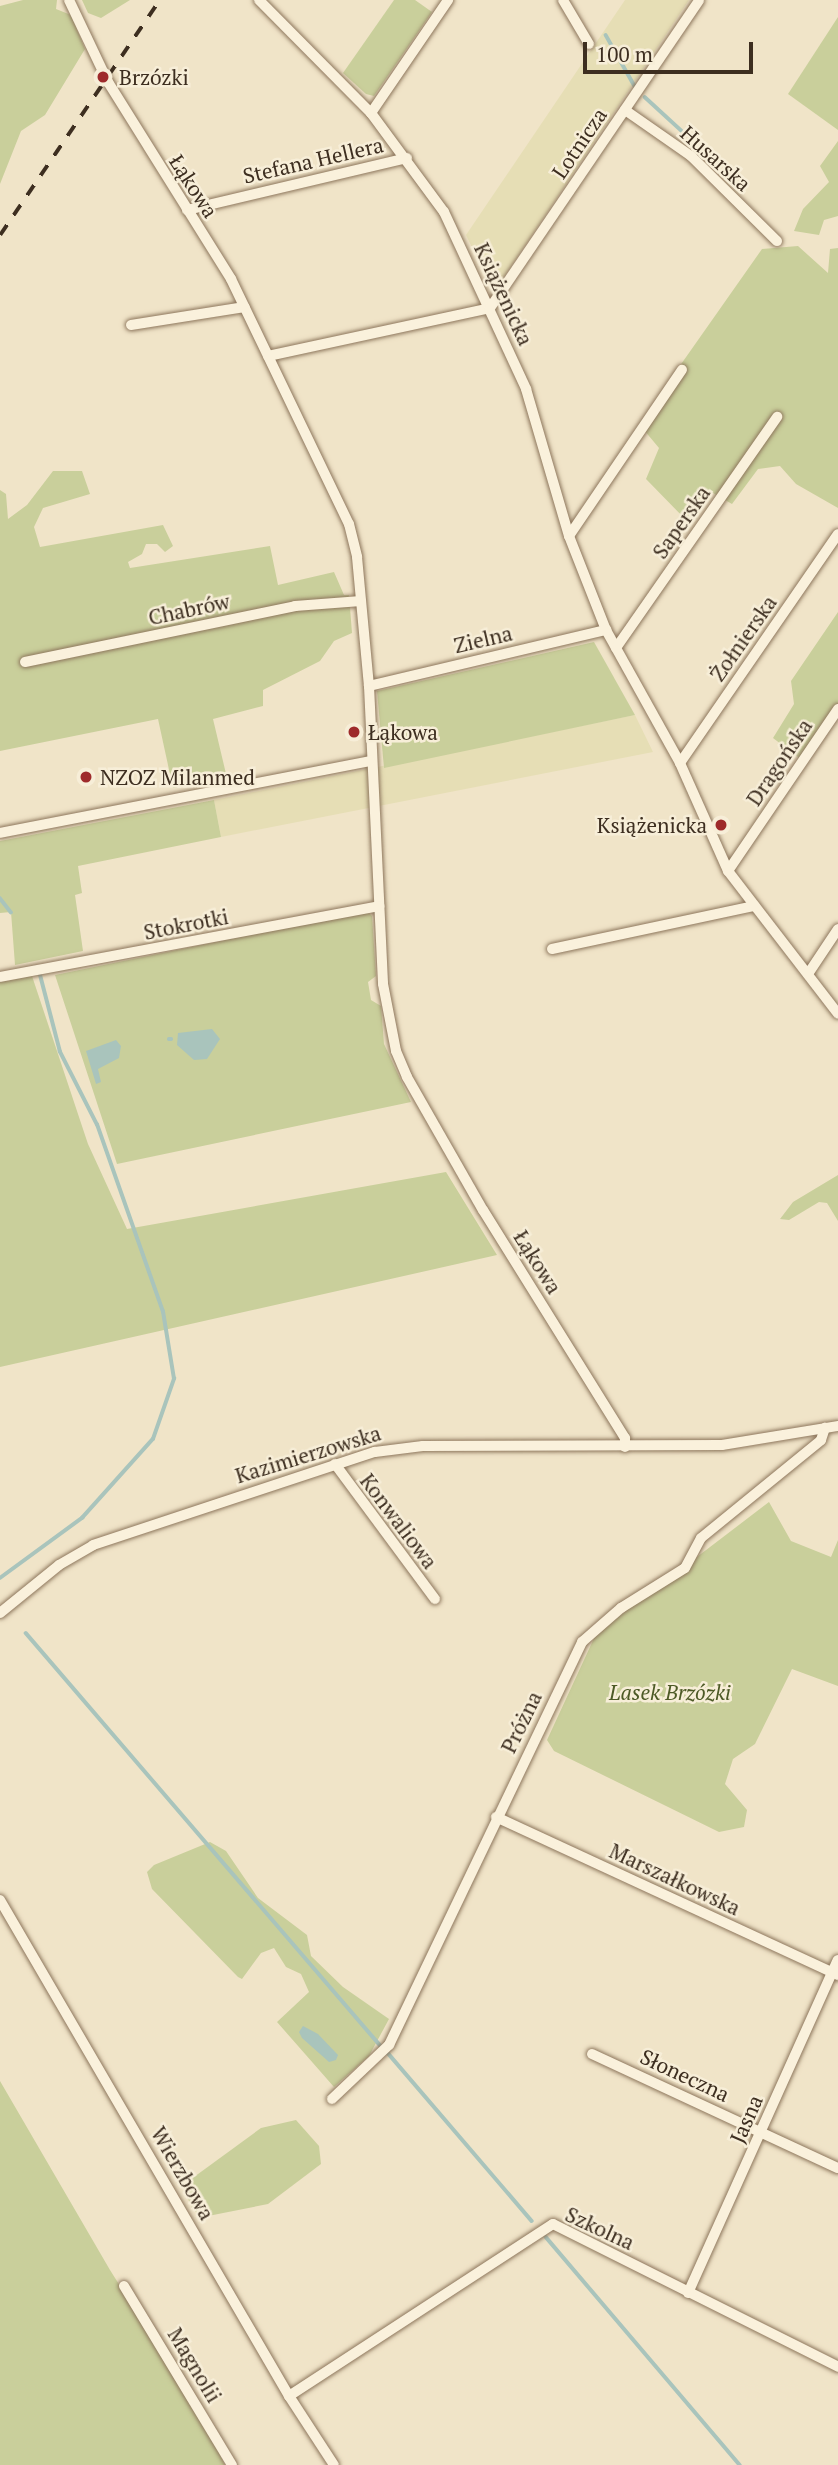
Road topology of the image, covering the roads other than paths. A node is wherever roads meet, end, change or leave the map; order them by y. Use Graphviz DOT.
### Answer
graph roads {
  1 [pos="69,0"];
  2 [pos="259,0"];
  3 [pos="279,0"];
  4 [pos="448,0"];
  5 [pos="564,0"];
  6 [pos="699,0"];
  7 [pos="271,10"];
  8 [pos="589,44"];
  9 [pos="625,110"];
  10 [pos="371,113"];
  11 [pos="407,158"];
  12 [pos="187,210"];
  13 [pos="777,242"];
  14 [pos="245,307"];
  15 [pos="491,308"];
  16 [pos="131,325"];
  17 [pos="268,356"];
  18 [pos="682,370"];
  19 [pos="777,417"];
  20 [pos="838,534"];
  21 [pos="569,536"];
  22 [pos="361,601"];
  23 [pos="606,630"];
  24 [pos="616,648"];
  25 [pos="25,663"];
  26 [pos="369,686"];
  27 [pos="838,709"];
  28 [pos="370,761"];
  29 [pos="680,763"];
  30 [pos="0,833"];
  31 [pos="728,871"];
  32 [pos="379,906"];
  33 [pos="754,906"];
  34 [pos="838,929"];
  35 [pos="552,949"];
  36 [pos="807,974"];
  37 [pos="0,977"];
  38 [pos="838,1014"];
  39 [pos="838,1426"];
  40 [pos="825,1428"];
  41 [pos="625,1447"];
  42 [pos="335,1464"];
  43 [pos="435,1599"];
  44 [pos="0,1613"];
  45 [pos="496,1817"];
  46 [pos="0,1900"];
  47 [pos="838,1960"];
  48 [pos="835,1974"];
  49 [pos="592,2054"];
  50 [pos="332,2099"];
  51 [pos="762,2132"];
  52 [pos="838,2168"];
  53 [pos="124,2286"];
  54 [pos="688,2292"];
  55 [pos="838,2367"];
  56 [pos="289,2396"];
  57 [pos="232,2465"];
  58 [pos="334,2465"];
  1 -- 12 [label="street, Łąkowa"];
  2 -- 7 [label="street, Książenicka"];
  3 -- 7 [label="street"];
  4 -- 10 [label="street"];
  5 -- 8 [label="street"];
  6 -- 9 [label="street, Lotnicza"];
  7 -- 10 [label="street, Książenicka"];
  9 -- 13 [label="street, Husarska"];
  9 -- 15 [label="street, Lotnicza"];
  10 -- 11 [label="street, Książenicka"];
  11 -- 12 [label="street, Stefana Hellera"];
  11 -- 15 [label="street, Książenicka"];
  12 -- 14 [label="street, Łąkowa"];
  14 -- 16 [label="street"];
  14 -- 17 [label="street, Łąkowa"];
  15 -- 17 [label="street"];
  15 -- 21 [label="street, Książenicka"];
  17 -- 22 [label="street, Łąkowa"];
  18 -- 21 [label="street"];
  19 -- 24 [label="street, Saperska"];
  20 -- 29 [label="street, Żołnierska"];
  21 -- 23 [label="street, Książenicka"];
  22 -- 25 [label="street, Chabrów"];
  22 -- 26 [label="street, Łąkowa"];
  23 -- 24 [label="street, Książenicka"];
  23 -- 26 [label="street, Zielna"];
  24 -- 29 [label="street, Książenicka"];
  26 -- 28 [label="street, Łąkowa"];
  27 -- 31 [label="street, Dragońska"];
  28 -- 30 [label="street"];
  28 -- 32 [label="street, Łąkowa"];
  29 -- 31 [label="street, Książenicka"];
  31 -- 33 [label="street, Książenicka"];
  32 -- 37 [label="street, Stokrotki"];
  32 -- 41 [label="street, Łąkowa"];
  33 -- 35 [label="street"];
  33 -- 36 [label="street, Książenicka"];
  34 -- 36 [label="street"];
  36 -- 38 [label="street, Książenicka"];
  39 -- 40 [label="street, Kazimierzowska"];
  40 -- 41 [label="street, Kazimierzowska"];
  40 -- 45 [label="street, Próżna"];
  41 -- 42 [label="street, Kazimierzowska"];
  42 -- 43 [label="street, Konwaliowa"];
  42 -- 44 [label="street, Kazimierzowska"];
  45 -- 48 [label="street, Marszałkowska"];
  45 -- 50 [label="street, Próżna"];
  46 -- 56 [label="street, Wierzbowa"];
  47 -- 48 [label="street, Jasna"];
  48 -- 51 [label="street, Jasna"];
  49 -- 51 [label="street, Słoneczna"];
  51 -- 52 [label="street, Słoneczna"];
  51 -- 54 [label="street, Jasna"];
  53 -- 57 [label="street, Magnolii"];
  54 -- 55 [label="street, Szkolna"];
  54 -- 56 [label="street, Szkolna"];
  56 -- 58 [label="street, Wierzbowa"];
}
